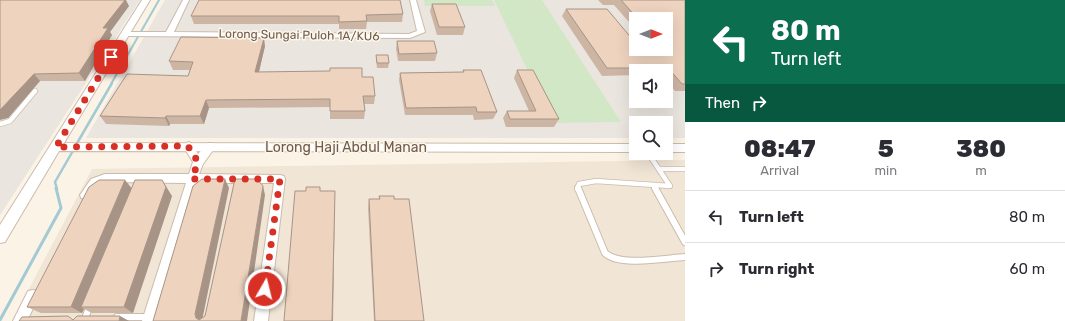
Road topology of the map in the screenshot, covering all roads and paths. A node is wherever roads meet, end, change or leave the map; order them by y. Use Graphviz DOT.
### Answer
graph roads {
  1 [pos="146,0"];
  2 [pos="186,0"];
  3 [pos="413,0"];
  4 [pos="130,34"];
  5 [pos="169,34"];
  6 [pos="35,91"];
  7 [pos="0,124"];
  8 [pos="61,146"];
  9 [pos="188,146"];
  10 [pos="210,146"];
  11 [pos="629,148"];
  12 [pos="673,148"];
  13 [pos="685,148"];
  14 [pos="653,160"];
  15 [pos="198,162"];
  16 [pos="660,169"];
  17 [pos="685,169"];
  18 [pos="192,179"];
  19 [pos="654,185"];
  20 [pos="80,204"];
  21 [pos="0,237"];
  22 [pos="685,242"];
  23 [pos="685,257"];
  24 [pos="36,289"];
  25 [pos="94,295"];
  26 [pos="107,317"];
  27 [pos="85,318"];
  28 [pos="24,319"];
  29 [pos="150,319"];
  30 [pos="261,321"];
  1 -- 4 [label="street"];
  2 -- 5 [label="street"];
  3 -- 5 [label="street, Lorong Sungai Puloh 1A/KU6"];
  4 -- 5 [label="street, Lorong Sungai Puloh 1A/KU6"];
  4 -- 8 [label="street"];
  6 -- 7 [label="lane"];
  8 -- 9 [label="street, Lorong Haji Abdul Manan"];
  8 -- 21 [label="street"];
  9 -- 10 [label="street, Lorong Haji Abdul Manan"];
  9 -- 15 [label="street"];
  10 -- 11 [label="street, Lorong Haji Abdul Manan"];
  10 -- 15 [label="street"];
  12 -- 13 [label="street"];
  14 -- 16 [label="lane"];
  15 -- 18 [label="street"];
  16 -- 17 [label="lane"];
  16 -- 19 [label="lane"];
  18 -- 20 [label="street"];
  18 -- 29 [label="street"];
  18 -- 30 [label="street"];
  19 -- 22 [label="lane"];
  19 -- 23 [label="lane"];
  24 -- 28 [label="street"];
  25 -- 27 [label="lane"];
  26 -- 29 [label="lane"];
}
